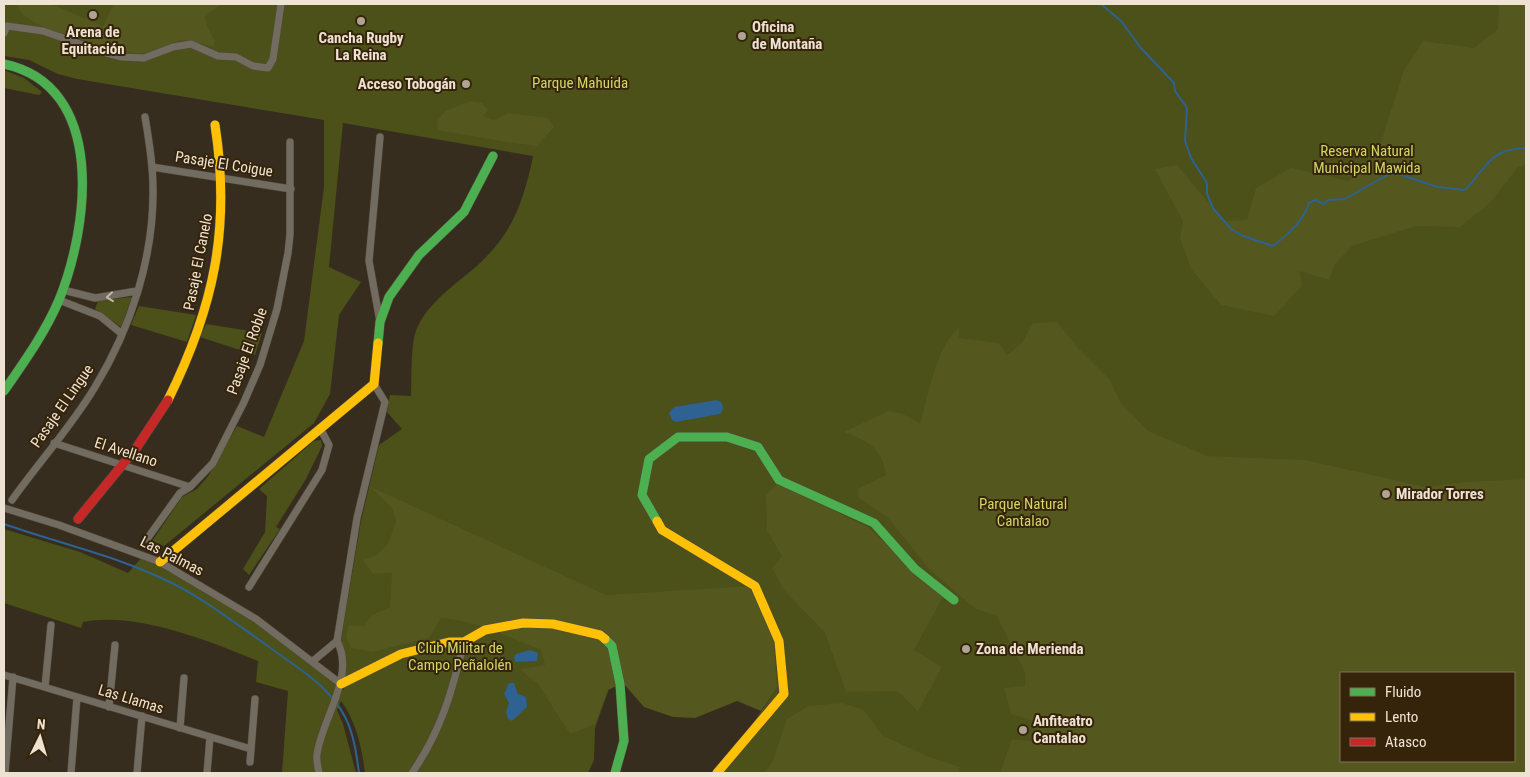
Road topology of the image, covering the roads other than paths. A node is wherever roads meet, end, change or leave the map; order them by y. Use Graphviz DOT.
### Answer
graph roads {
  1 [pos="281,4"];
  2 [pos="4,33"];
  3 [pos="4,64"];
  4 [pos="145,117"];
  5 [pos="215,125"];
  6 [pos="380,136"];
  7 [pos="290,142"];
  8 [pos="493,156"];
  9 [pos="152,167"];
  10 [pos="223,177"];
  11 [pos="290,189"];
  12 [pos="63,290"];
  13 [pos="137,291"];
  14 [pos="59,300"];
  15 [pos="380,322"];
  16 [pos="122,334"];
  17 [pos="374,384"];
  18 [pos="4,392"];
  19 [pos="320,428"];
  20 [pos="54,443"];
  21 [pos="123,465"];
  22 [pos="190,487"];
  23 [pos="12,500"];
  24 [pos="4,508"];
  25 [pos="78,518"];
  26 [pos="147,539"];
  27 [pos="160,562"];
  28 [pos="249,587"];
  29 [pos="954,600"];
  30 [pos="50,625"];
  31 [pos="337,642"];
  32 [pos="464,642"];
  33 [pos="115,645"];
  34 [pos="313,661"];
  35 [pos="4,674"];
  36 [pos="13,677"];
  37 [pos="184,678"];
  38 [pos="341,684"];
  39 [pos="44,687"];
  40 [pos="77,697"];
  41 [pos="255,699"];
  42 [pos="109,706"];
  43 [pos="142,716"];
  44 [pos="180,728"];
  45 [pos="210,737"];
  46 [pos="251,749"];
  47 [pos="250,762"];
  48 [pos="4,773"];
  49 [pos="71,773"];
  50 [pos="137,773"];
  51 [pos="207,773"];
  52 [pos="319,773"];
  53 [pos="412,773"];
  54 [pos="615,773"];
  55 [pos="717,773"];
  1 -- 2 [label="street"];
  3 -- 12 [label="street"];
  4 -- 9 [label="street, Pasaje El Lingue"];
  5 -- 10 [label="street, Pasaje El Canelo"];
  6 -- 15 [label="street"];
  7 -- 11 [label="street, Pasaje El Roble"];
  8 -- 15 [label="street"];
  9 -- 10 [label="street, Pasaje El Coigue"];
  9 -- 13 [label="street, Pasaje El Lingue"];
  10 -- 11 [label="street, Pasaje El Coigue"];
  10 -- 21 [label="street, Pasaje El Canelo"];
  11 -- 22 [label="street, Pasaje El Roble"];
  13 -- 12 [label="street, one-way"];
  12 -- 14 [label="street"];
  13 -- 16 [label="street, Pasaje El Lingue"];
  14 -- 16 [label="street"];
  14 -- 18 [label="street"];
  15 -- 17 [label="street"];
  16 -- 20 [label="street, Pasaje El Lingue"];
  17 -- 19 [label="street"];
  17 -- 31 [label="street"];
  19 -- 27 [label="street"];
  19 -- 28 [label="street"];
  20 -- 21 [label="street, El Avellano"];
  20 -- 23 [label="street, Pasaje El Lingue"];
  21 -- 22 [label="street, El Avellano"];
  21 -- 25 [label="street, Pasaje El Canelo"];
  22 -- 26 [label="street, Pasaje El Roble"];
  24 -- 27 [label="street, Las Palmas"];
  27 -- 34 [label="street, Las Palmas"];
  29 -- 55 [label="street"];
  30 -- 39 [label="street"];
  31 -- 34 [label="street"];
  31 -- 38 [label="street"];
  32 -- 38 [label="street"];
  32 -- 53 [label="street"];
  32 -- 54 [label="street"];
  33 -- 42 [label="street"];
  34 -- 38 [label="street, Las Palmas"];
  35 -- 36 [label="street, Las Llamas"];
  36 -- 39 [label="street, Las Llamas"];
  36 -- 48 [label="street"];
  37 -- 44 [label="street"];
  38 -- 52 [label="street"];
  39 -- 40 [label="street, Las Llamas"];
  40 -- 42 [label="street, Las Llamas"];
  40 -- 49 [label="street"];
  41 -- 46 [label="street"];
  42 -- 43 [label="street, Las Llamas"];
  43 -- 44 [label="street, Las Llamas"];
  43 -- 50 [label="street"];
  44 -- 45 [label="street, Las Llamas"];
  45 -- 46 [label="street, Las Llamas"];
  45 -- 51 [label="street"];
  46 -- 47 [label="street"];
}
